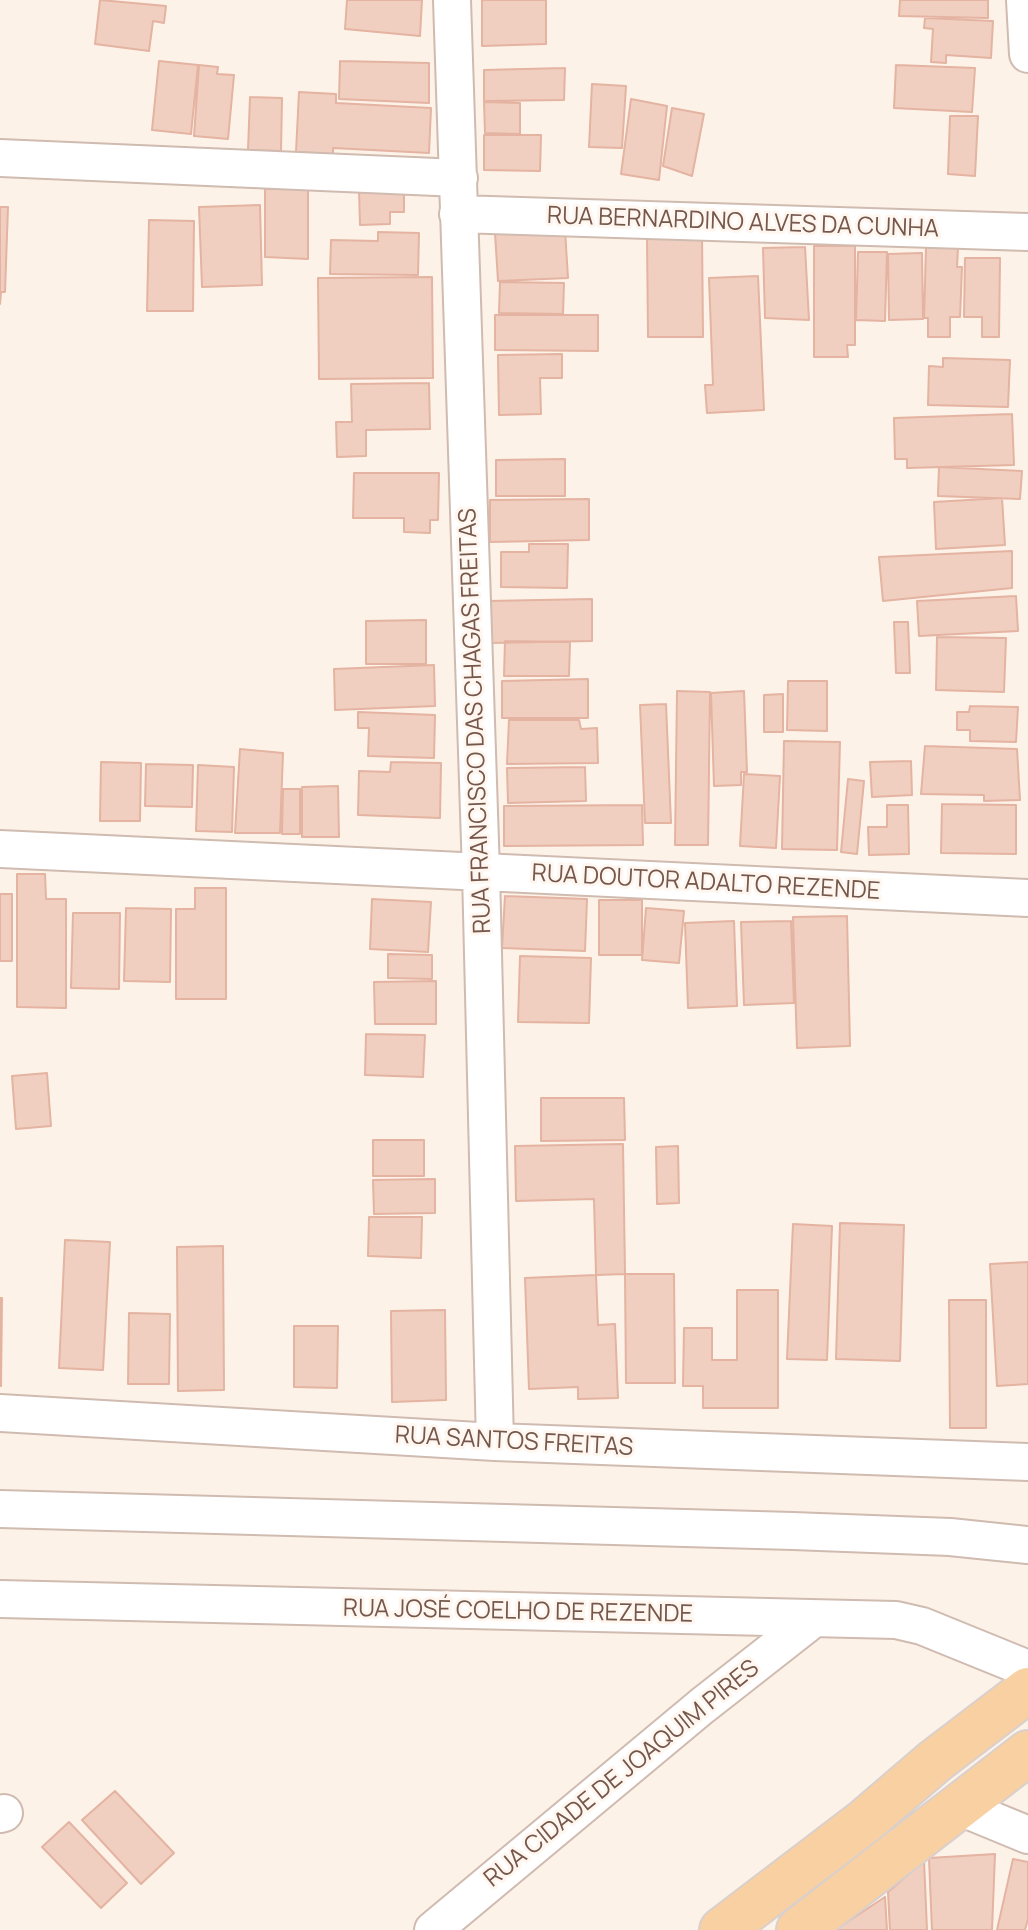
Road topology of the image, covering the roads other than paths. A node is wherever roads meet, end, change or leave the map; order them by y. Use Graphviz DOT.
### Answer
graph roads {
  1 [pos="452,0"];
  2 [pos="1025,0"];
  3 [pos="1028,54"];
  4 [pos="0,158"];
  5 [pos="459,178"];
  6 [pos="458,214"];
  7 [pos="1028,232"];
  8 [pos="0,849"];
  9 [pos="481,872"];
  10 [pos="1028,898"];
  11 [pos="0,1413"];
  12 [pos="495,1442"];
  13 [pos="1028,1462"];
  14 [pos="0,1509"];
  15 [pos="1028,1545"];
  16 [pos="0,1599"];
  17 [pos="813,1619"];
  18 [pos="1028,1669"];
  19 [pos="1028,1690"];
  20 [pos="1028,1753"];
  21 [pos="960,1807"];
  22 [pos="1028,1835"];
  23 [pos="433,1930"];
  24 [pos="722,1930"];
  25 [pos="799,1930"];
  1 -- 5 [label="street, RUA FRANCISCO DAS CHAGAS FREITAS"];
  2 -- 3 [label="street"];
  4 -- 5 [label="street"];
  5 -- 6 [label="street, RUA FRANCISCO DAS CHAGAS FREITAS"];
  6 -- 7 [label="street, RUA BERNARDINO ALVES DA CUNHA"];
  6 -- 9 [label="street, RUA FRANCISCO DAS CHAGAS FREITAS"];
  8 -- 9 [label="street, RUA DOUTOR ADALTO REZENDE"];
  9 -- 10 [label="street, RUA DOUTOR ADALTO REZENDE"];
  9 -- 12 [label="street, RUA FRANCISCO DAS CHAGAS FREITAS"];
  11 -- 12 [label="street, RUA SANTOS FREITAS"];
  12 -- 13 [label="street, RUA SANTOS FREITAS"];
  14 -- 15 [label="street"];
  16 -- 17 [label="street, RUA JOSÉ COELHO DE REZENDE"];
  17 -- 18 [label="street, RUA JOSÉ COELHO DE REZENDE"];
  17 -- 23 [label="street, RUA CIDADE DE JOAQUIM PIRES"];
  19 -- 24 [label="main road"];
  20 -- 21 [label="main road"];
  21 -- 22 [label="street"];
  21 -- 25 [label="main road"];
}
